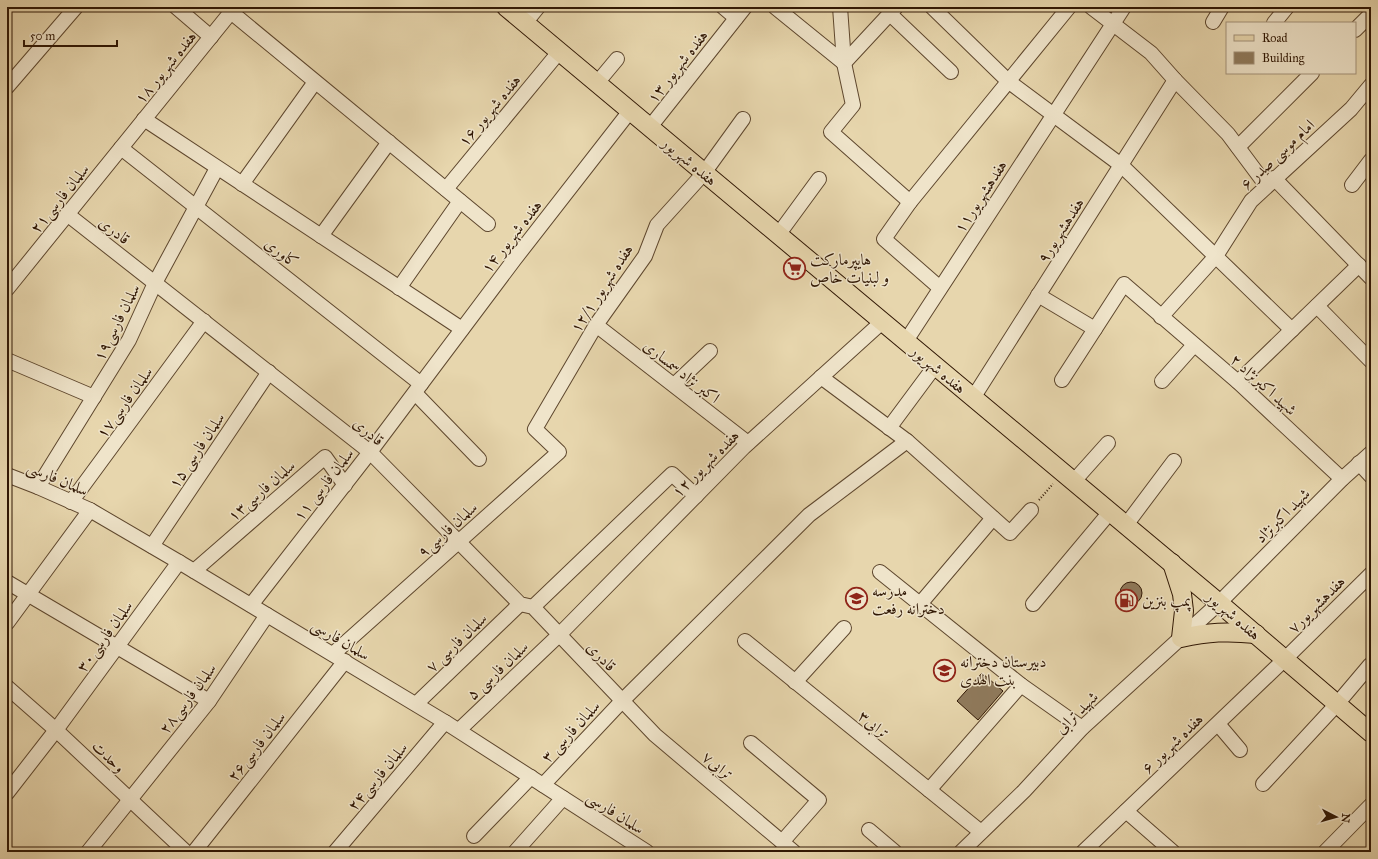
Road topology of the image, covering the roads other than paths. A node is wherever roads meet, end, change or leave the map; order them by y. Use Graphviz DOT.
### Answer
graph roads {
  1 [pos="76,7"];
  2 [pos="176,7"];
  3 [pos="506,7"];
  4 [pos="538,7"];
  5 [pos="723,7"];
  6 [pos="775,7"];
  7 [pos="840,7"];
  8 [pos="932,7"];
  9 [pos="1069,7"];
  10 [pos="1091,7"];
  11 [pos="1124,7"];
  12 [pos="1222,7"];
  13 [pos="1286,7"];
  14 [pos="233,9"];
  15 [pos="893,11"];
  16 [pos="741,12"];
  17 [pos="1371,14"];
  18 [pos="1213,22"];
  19 [pos="1275,22"];
  20 [pos="525,23"];
  21 [pos="1113,23"];
  22 [pos="1356,29"];
  23 [pos="211,37"];
  24 [pos="559,52"];
  25 [pos="617,59"];
  26 [pos="844,63"];
  27 [pos="951,72"];
  28 [pos="1311,74"];
  29 [pos="1175,80"];
  30 [pos="1008,81"];
  31 [pos="316,82"];
  32 [pos="597,83"];
  33 [pos="1371,85"];
  34 [pos="7,87"];
  35 [pos="630,111"];
  36 [pos="1053,114"];
  37 [pos="144,119"];
  38 [pos="743,119"];
  39 [pos="650,127"];
  40 [pos="389,142"];
  41 [pos="1238,147"];
  42 [pos="122,148"];
  43 [pos="1371,160"];
  44 [pos="1121,164"];
  45 [pos="217,168"];
  46 [pos="704,173"];
  47 [pos="820,179"];
  48 [pos="1270,182"];
  49 [pos="242,184"];
  50 [pos="1352,185"];
  51 [pos="446,189"];
  52 [pos="460,201"];
  53 [pos="910,202"];
  54 [pos="196,206"];
  55 [pos="68,214"];
  56 [pos="488,224"];
  57 [pos="778,235"];
  58 [pos="321,236"];
  59 [pos="1216,256"];
  60 [pos="1359,265"];
  61 [pos="1371,278"];
  62 [pos="155,283"];
  63 [pos="8,286"];
  64 [pos="399,288"];
  65 [pos="940,288"];
  66 [pos="1038,295"];
  67 [pos="1317,306"];
  68 [pos="1161,317"];
  69 [pos="204,321"];
  70 [pos="882,322"];
  71 [pos="596,325"];
  72 [pos="462,329"];
  73 [pos="1095,329"];
  74 [pos="1292,330"];
  75 [pos="906,341"];
  76 [pos="1194,345"];
  77 [pos="710,351"];
  78 [pos="7,360"];
  79 [pos="1371,361"];
  80 [pos="935,366"];
  81 [pos="269,372"];
  82 [pos="821,377"];
  83 [pos="1062,380"];
  84 [pos="1162,381"];
  85 [pos="1238,382"];
  86 [pos="674,385"];
  87 [pos="418,388"];
  88 [pos="94,397"];
  89 [pos="973,398"];
  90 [pos="889,428"];
  91 [pos="535,429"];
  92 [pos="907,441"];
  93 [pos="748,443"];
  94 [pos="1108,443"];
  95 [pos="370,452"];
  96 [pos="1371,453"];
  97 [pos="479,459"];
  98 [pos="1174,461"];
  99 [pos="1359,463"];
  100 [pos="7,475"];
  101 [pos="1371,476"];
  102 [pos="1068,477"];
  103 [pos="1342,479"];
  104 [pos="344,485"];
  105 [pos="38,487"];
  106 [pos="696,496"];
  107 [pos="71,502"];
  108 [pos="90,510"];
  109 [pos="1031,510"];
  110 [pos="1110,512"];
  111 [pos="993,518"];
  112 [pos="1126,525"];
  113 [pos="459,542"];
  114 [pos="152,546"];
  115 [pos="179,562"];
  116 [pos="1172,564"];
  117 [pos="194,571"];
  118 [pos="880,572"];
  119 [pos="1371,574"];
  120 [pos="7,582"];
  121 [pos="28,594"];
  122 [pos="1220,603"];
  123 [pos="920,604"];
  124 [pos="1033,604"];
  125 [pos="251,605"];
  126 [pos="526,606"];
  127 [pos="267,615"];
  128 [pos="7,623"];
  129 [pos="844,628"];
  130 [pos="1256,634"];
  131 [pos="559,635"];
  132 [pos="1181,638"];
  133 [pos="745,641"];
  134 [pos="117,646"];
  135 [pos="339,658"];
  136 [pos="1285,659"];
  137 [pos="1370,665"];
  138 [pos="795,682"];
  139 [pos="1021,685"];
  140 [pos="7,687"];
  141 [pos="209,701"];
  142 [pos="622,701"];
  143 [pos="416,704"];
  144 [pos="1337,704"];
  145 [pos="445,722"];
  146 [pos="1218,724"];
  147 [pos="1082,728"];
  148 [pos="56,730"];
  149 [pos="459,730"];
  150 [pos="1371,732"];
  151 [pos="751,743"];
  152 [pos="1240,750"];
  153 [pos="531,777"];
  154 [pos="1263,784"];
  155 [pos="543,785"];
  156 [pos="929,790"];
  157 [pos="7,793"];
  158 [pos="563,798"];
  159 [pos="130,800"];
  160 [pos="1371,805"];
  161 [pos="1126,811"];
  162 [pos="869,830"];
  163 [pos="981,832"];
  164 [pos="474,836"];
  165 [pos="782,842"];
  166 [pos="88,852"];
  167 [pos="186,852"];
  168 [pos="194,852"];
  169 [pos="335,852"];
  170 [pos="515,852"];
  171 [pos="647,852"];
  172 [pos="794,852"];
  173 [pos="895,852"];
  174 [pos="961,852"];
  175 [pos="1083,852"];
  176 [pos="1173,852"];
  177 [pos="1325,852"];
  1 -- 34 [label="street"];
  2 -- 23 [label="street"];
  3 -- 20 [label="main road, هفده شهریور"];
  4 -- 20 [label="street"];
  5 -- 16 [label="street"];
  6 -- 26 [label="street"];
  7 -- 26 [label="street"];
  8 -- 30 [label="street"];
  9 -- 30 [label="street"];
  10 -- 21 [label="street"];
  11 -- 21 [label="street, هفدهشهریور۱۱"];
  12 -- 18 [label="street"];
  13 -- 19 [label="street"];
  14 -- 23 [label="street, هفده شهریور ۱۸"];
  14 -- 31 [label="street"];
  15 -- 26 [label="street"];
  15 -- 27 [label="street"];
  16 -- 39 [label="street, هفده شهریور ۱۳"];
  17 -- 22 [label="street"];
  20 -- 24 [label="main road, هفده شهریور"];
  21 -- 29 [label="street"];
  21 -- 36 [label="street, هفدهشهریور۱۱"];
  23 -- 37 [label="street, هفده شهریور ۱۸"];
  24 -- 32 [label="main road, هفده شهریور"];
  24 -- 51 [label="street, هفده شهریور ۱۶"];
  25 -- 32 [label="street"];
  26 -- 53 [label="street"];
  28 -- 41 [label="street"];
  29 -- 41 [label="street"];
  29 -- 44 [label="street, هفدهشهریور۹"];
  30 -- 36 [label="street"];
  30 -- 53 [label="street"];
  31 -- 40 [label="street"];
  31 -- 49 [label="street"];
  32 -- 35 [label="main road, هفده شهریور"];
  33 -- 48 [label="street, امام موسی صدر ۶"];
  35 -- 39 [label="main road, هفده شهریور"];
  35 -- 72 [label="street, هفده شهریور ۱۴"];
  36 -- 44 [label="street"];
  36 -- 65 [label="street, هفدهشهریور۱۱"];
  37 -- 42 [label="street, هفده شهریور ۱۸"];
  37 -- 45 [label="street"];
  38 -- 46 [label="street, هفده شهریور ۱۲/۱"];
  39 -- 46 [label="main road, هفده شهریور"];
  40 -- 51 [label="street"];
  40 -- 58 [label="street"];
  41 -- 48 [label="street"];
  42 -- 54 [label="street, کاوری"];
  42 -- 55 [label="street, سلمان فارسی۲۱"];
  43 -- 50 [label="street"];
  44 -- 59 [label="street"];
  44 -- 66 [label="street, هفدهشهریور۹"];
  45 -- 49 [label="street"];
  45 -- 54 [label="street, سلمان فارسی۱۹"];
  46 -- 57 [label="main road, هفده شهریور"];
  46 -- 71 [label="street, هفده شهریور ۱۲/۱"];
  47 -- 57 [label="street"];
  48 -- 59 [label="street, امام موسی صدر ۶"];
  48 -- 60 [label="street"];
  49 -- 58 [label="street"];
  51 -- 52 [label="street"];
  52 -- 56 [label="street"];
  52 -- 64 [label="street"];
  53 -- 65 [label="street"];
  54 -- 62 [label="street, سلمان فارسی۱۹"];
  54 -- 87 [label="street, کاوری"];
  55 -- 62 [label="street, قادری"];
  55 -- 63 [label="street, سلمان فارسی۲۱"];
  57 -- 70 [label="main road, هفده شهریور"];
  58 -- 64 [label="street"];
  59 -- 68 [label="street, امام موسی صدر ۶"];
  59 -- 74 [label="street"];
  60 -- 61 [label="street"];
  60 -- 67 [label="street"];
  62 -- 69 [label="street, قادری"];
  62 -- 88 [label="street, سلمان فارسی۱۹"];
  64 -- 72 [label="street"];
  65 -- 75 [label="street, هفدهشهریور۱۱"];
  66 -- 73 [label="street"];
  66 -- 89 [label="street, هفدهشهریور۹"];
  67 -- 74 [label="street"];
  67 -- 79 [label="street"];
  68 -- 73 [label="street, شهید اکبرنژاد ۲"];
  68 -- 76 [label="street, شهید اکبرنژاد ۲"];
  69 -- 81 [label="street, قادری"];
  69 -- 107 [label="street, سلمان فارسی۱۷"];
  70 -- 75 [label="main road, هفده شهریور"];
  70 -- 82 [label="street, هفده شهریور ۱۲"];
  71 -- 86 [label="street, اکبر نژاد سمساری"];
  71 -- 91 [label="street, هفده شهریور ۱۲/۱"];
  72 -- 87 [label="street, هفده شهریور ۱۴"];
  73 -- 83 [label="street"];
  74 -- 85 [label="street"];
  75 -- 80 [label="main road, هفده شهریور"];
  76 -- 84 [label="street"];
  76 -- 85 [label="street, شهید اکبرنژاد ۲"];
  77 -- 86 [label="street"];
  78 -- 88 [label="street"];
  80 -- 89 [label="main road, هفده شهریور"];
  80 -- 90 [label="street"];
  81 -- 95 [label="street, قادری"];
  81 -- 114 [label="street, سلمان فارسی ۱۵"];
  82 -- 90 [label="street"];
  82 -- 93 [label="street, هفده شهریور ۱۲"];
  85 -- 103 [label="street, شهید اکبرنژاد ۲"];
  86 -- 93 [label="street, اکبر نژاد سمساری"];
  87 -- 95 [label="street, سلمان فارسی ۱۱"];
  87 -- 97 [label="street, کاوری"];
  88 -- 105 [label="street, سلمان فارسی۱۹"];
  89 -- 102 [label="main road, هفده شهریور"];
  90 -- 92 [label="street"];
  91 -- 113 [label="street, سلمان فارسی۹"];
  92 -- 111 [label="street"];
  92 -- 142 [label="street, سلمان فارسی ۳"];
  93 -- 106 [label="street, هفده شهریور ۱۲"];
  94 -- 102 [label="street"];
  95 -- 104 [label="street, سلمان فارسی ۱۱"];
  95 -- 113 [label="street, قادری"];
  96 -- 99 [label="street, شهید اکبرنژاد"];
  98 -- 112 [label="street"];
  99 -- 101 [label="street"];
  99 -- 103 [label="street, شهید اکبرنژاد"];
  100 -- 105 [label="street, سلمان فارسی"];
  102 -- 110 [label="main road, هفده شهریور"];
  103 -- 122 [label="street, شهید اکبرنژاد"];
  104 -- 117 [label="street, سلمان فارسی۱۳"];
  104 -- 125 [label="street, سلمان فارسی ۱۱"];
  105 -- 107 [label="street, سلمان فارسی"];
  106 -- 126 [label="street, سلمان فارسی ۷"];
  106 -- 131 [label="street, هفده شهریور ۱۲"];
  107 -- 108 [label="street, سلمان فارسی"];
  108 -- 114 [label="street, سلمان فارسی"];
  108 -- 121 [label="street"];
  109 -- 111 [label="street"];
  110 -- 112 [label="main road, هفده شهریور"];
  110 -- 124 [label="street"];
  111 -- 123 [label="street"];
  112 -- 116 [label="main road, هفده شهریور"];
  113 -- 126 [label="street, قادری"];
  113 -- 135 [label="street, سلمان فارسی۹"];
  114 -- 115 [label="street, سلمان فارسی"];
  115 -- 117 [label="street, سلمان فارسی"];
  115 -- 134 [label="street, سلمان فارسی۳۰"];
  116 -- 122 [label="main road, هفده شهریور"];
  116 -- 132 [label="main road"];
  117 -- 125 [label="street, سلمان فارسی"];
  118 -- 123 [label="street"];
  119 -- 136 [label="street, هفدهشهریور۷"];
  120 -- 121 [label="street"];
  121 -- 128 [label="street"];
  121 -- 134 [label="street"];
  122 -- 130 [label="main road, هفده شهریور"];
  122 -- 132 [label="street, شهید ترابی"];
  123 -- 139 [label="street"];
  125 -- 127 [label="street, سلمان فارسی"];
  126 -- 131 [label="street, قادری"];
  126 -- 143 [label="street, سلمان فارسی ۷"];
  127 -- 135 [label="street, سلمان فارسی"];
  127 -- 141 [label="street, سلمان فارسی۲۸"];
  129 -- 138 [label="street"];
  130 -- 132 [label="main road"];
  130 -- 136 [label="main road, هفده شهریور"];
  131 -- 142 [label="street, قادری"];
  131 -- 149 [label="street, سلمان فارسی ۵"];
  132 -- 147 [label="street, شهید ترابی"];
  133 -- 138 [label="street, ترابی۳"];
  134 -- 141 [label="street"];
  134 -- 148 [label="street, سلمان فارسی۳۰"];
  135 -- 143 [label="street, سلمان فارسی"];
  135 -- 168 [label="street, سلمان فارسی۲۶"];
  136 -- 144 [label="main road, هفده شهریور"];
  136 -- 146 [label="street, هفده شهریور ۶"];
  137 -- 144 [label="street"];
  138 -- 156 [label="street, ترابی۳"];
  139 -- 147 [label="street"];
  139 -- 156 [label="street"];
  140 -- 148 [label="street, وحدت"];
  141 -- 159 [label="street, سلمان فارسی۲۸"];
  142 -- 155 [label="street, سلمان فارسی ۳"];
  142 -- 165 [label="street, ترابی۷"];
  143 -- 145 [label="street, سلمان فارسی"];
  144 -- 150 [label="main road, هفده شهریور"];
  144 -- 154 [label="street"];
  145 -- 149 [label="street, سلمان فارسی"];
  145 -- 169 [label="street, سلمان فارسی۲۴"];
  146 -- 152 [label="street"];
  146 -- 161 [label="street, هفده شهریور ۶"];
  147 -- 163 [label="street, شهید ترابی"];
  148 -- 157 [label="street, سلمان فارسی۳۰"];
  148 -- 159 [label="street, وحدت"];
  149 -- 153 [label="street, سلمان فارسی"];
  151 -- 165 [label="street"];
  153 -- 155 [label="street, سلمان فارسی"];
  153 -- 164 [label="street"];
  155 -- 158 [label="street, سلمان فارسی"];
  156 -- 163 [label="street, ترابی۳"];
  158 -- 170 [label="street"];
  158 -- 171 [label="street, سلمان فارسی"];
  159 -- 166 [label="street, سلمان فارسی۲۸"];
  159 -- 167 [label="street, وحدت"];
  160 -- 177 [label="street"];
  161 -- 175 [label="street, هفده شهریور ۶"];
  161 -- 176 [label="street"];
  162 -- 173 [label="street"];
  163 -- 174 [label="street, شهید ترابی"];
  165 -- 172 [label="street, ترابی۷"];
}
